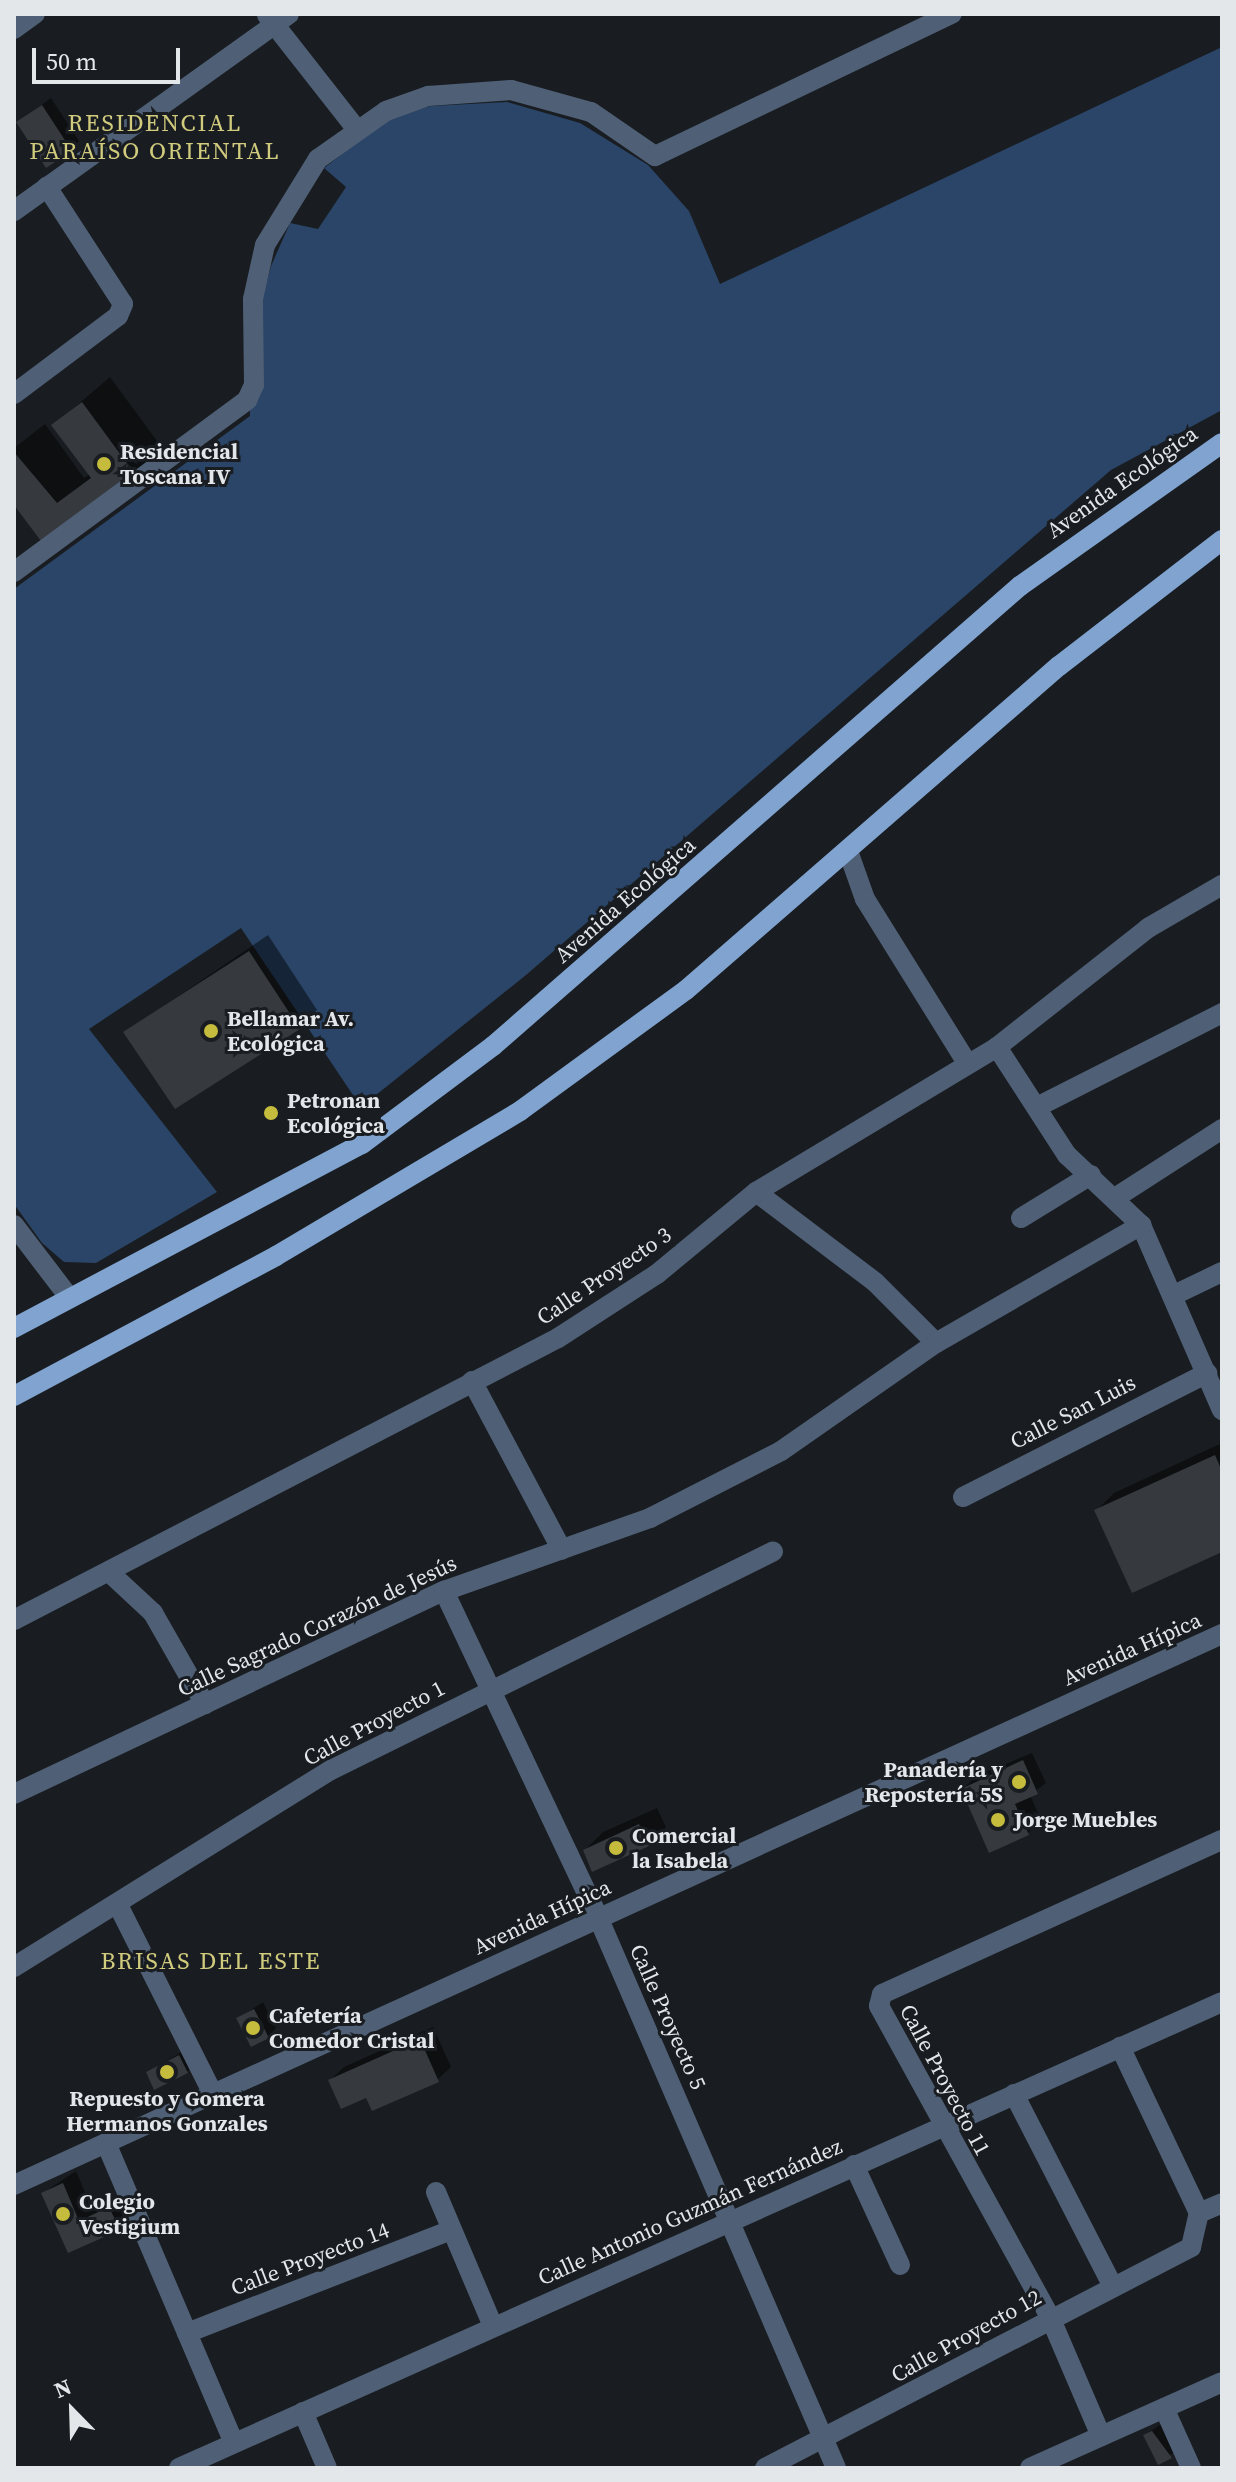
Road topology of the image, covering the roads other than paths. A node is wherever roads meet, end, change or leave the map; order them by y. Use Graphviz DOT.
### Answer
graph roads {
  1 [pos="35,14"];
  2 [pos="952,14"];
  3 [pos="277,18"];
  4 [pos="14,29"];
  5 [pos="358,131"];
  6 [pos="47,187"];
  7 [pos="14,211"];
  8 [pos="14,394"];
  9 [pos="1222,443"];
  10 [pos="1222,540"];
  11 [pos="15,568"];
  12 [pos="848,851"];
  13 [pos="1222,885"];
  14 [pos="1222,1013"];
  15 [pos="997,1047"];
  16 [pos="967,1063"];
  17 [pos="1037,1107"];
  18 [pos="1222,1129"];
  19 [pos="1091,1175"];
  20 [pos="756,1192"];
  21 [pos="1118,1196"];
  22 [pos="1021,1218"];
  23 [pos="14,1225"];
  24 [pos="1141,1225"];
  25 [pos="1222,1272"];
  26 [pos="1174,1295"];
  27 [pos="68,1296"];
  28 [pos="14,1328"];
  29 [pos="936,1343"];
  30 [pos="1207,1373"];
  31 [pos="472,1381"];
  32 [pos="14,1396"];
  33 [pos="1222,1410"];
  34 [pos="963,1497"];
  35 [pos="562,1550"];
  36 [pos="773,1552"];
  37 [pos="110,1573"];
  38 [pos="444,1591"];
  39 [pos="14,1620"];
  40 [pos="1222,1634"];
  41 [pos="494,1688"];
  42 [pos="205,1704"];
  43 [pos="14,1794"];
  44 [pos="1222,1840"];
  45 [pos="118,1905"];
  46 [pos="598,1917"];
  47 [pos="14,1967"];
  48 [pos="1222,2002"];
  49 [pos="1120,2047"];
  50 [pos="213,2094"];
  51 [pos="1014,2094"];
  52 [pos="941,2126"];
  53 [pos="106,2143"];
  54 [pos="854,2165"];
  55 [pos="14,2185"];
  56 [pos="436,2192"];
  57 [pos="1222,2203"];
  58 [pos="1199,2213"];
  59 [pos="730,2219"];
  60 [pos="451,2230"];
  61 [pos="900,2265"];
  62 [pos="1113,2287"];
  63 [pos="1050,2317"];
  64 [pos="493,2326"];
  65 [pos="187,2333"];
  66 [pos="1222,2382"];
  67 [pos="1164,2408"];
  68 [pos="303,2412"];
  69 [pos="1101,2436"];
  70 [pos="825,2442"];
  71 [pos="234,2443"];
  72 [pos="1066,2461"];
  73 [pos="179,2468"];
  74 [pos="327,2468"];
  75 [pos="765,2468"];
  76 [pos="836,2468"];
  77 [pos="1030,2468"];
  78 [pos="1191,2468"];
  1 -- 4 [label="street"];
  2 -- 5 [label="street"];
  3 -- 5 [label="street"];
  3 -- 6 [label="street"];
  5 -- 11 [label="street"];
  6 -- 7 [label="street"];
  6 -- 8 [label="street"];
  9 -- 27 [label="main road, Avenida Ecológica"];
  10 -- 12 [label="main road"];
  12 -- 16 [label="street"];
  12 -- 32 [label="main road"];
  13 -- 15 [label="street, Calle Proyecto 3"];
  14 -- 17 [label="street"];
  15 -- 16 [label="street, Calle Proyecto 3"];
  15 -- 17 [label="street"];
  16 -- 20 [label="street, Calle Proyecto 3"];
  17 -- 19 [label="street"];
  18 -- 21 [label="street"];
  19 -- 21 [label="street"];
  19 -- 22 [label="street"];
  20 -- 29 [label="street"];
  20 -- 31 [label="street, Calle Proyecto 3"];
  21 -- 24 [label="street"];
  23 -- 27 [label="street"];
  24 -- 26 [label="street"];
  24 -- 29 [label="street, Calle Sagrado Corazón de Jesús"];
  25 -- 26 [label="street"];
  26 -- 30 [label="street"];
  27 -- 28 [label="main road, Avenida Ecológica"];
  29 -- 35 [label="street, Calle Sagrado Corazón de Jesús"];
  30 -- 33 [label="street"];
  30 -- 34 [label="street, Calle San Luis"];
  31 -- 35 [label="street"];
  31 -- 37 [label="street, Calle Proyecto 3"];
  35 -- 38 [label="street, Calle Sagrado Corazón de Jesús"];
  36 -- 41 [label="street, Calle Proyecto 1"];
  37 -- 39 [label="street, Calle Proyecto 3"];
  37 -- 42 [label="street"];
  38 -- 41 [label="street, Calle Proyecto 5"];
  38 -- 42 [label="street, Calle Sagrado Corazón de Jesús"];
  40 -- 46 [label="street, Avenida Hípica"];
  41 -- 45 [label="street, Calle Proyecto 1"];
  41 -- 46 [label="street, Calle Proyecto 5"];
  42 -- 43 [label="street, Calle Sagrado Corazón de Jesús"];
  44 -- 52 [label="street, Calle Proyecto 11"];
  45 -- 47 [label="street, Calle Proyecto 1"];
  45 -- 50 [label="street"];
  46 -- 50 [label="street, Avenida Hípica"];
  46 -- 59 [label="street, Calle Proyecto 5"];
  48 -- 49 [label="street, Calle Antonio Guzmán Fernández"];
  49 -- 51 [label="street, Calle Antonio Guzmán Fernández"];
  49 -- 58 [label="street"];
  50 -- 53 [label="street, Avenida Hípica"];
  51 -- 52 [label="street, Calle Antonio Guzmán Fernández"];
  51 -- 62 [label="street"];
  52 -- 54 [label="street, Calle Antonio Guzmán Fernández"];
  52 -- 63 [label="street, Calle Proyecto 11"];
  53 -- 55 [label="street, Avenida Hípica"];
  53 -- 65 [label="street"];
  54 -- 59 [label="street, Calle Antonio Guzmán Fernández"];
  54 -- 61 [label="street"];
  56 -- 60 [label="street"];
  57 -- 58 [label="street"];
  58 -- 62 [label="street, Calle Proyecto 12"];
  59 -- 64 [label="street, Calle Antonio Guzmán Fernández"];
  59 -- 70 [label="street, Calle Proyecto 5"];
  60 -- 64 [label="street"];
  60 -- 65 [label="street, Calle Proyecto 14"];
  62 -- 63 [label="street, Calle Proyecto 12"];
  63 -- 69 [label="street, Calle Proyecto 11"];
  63 -- 70 [label="street, Calle Proyecto 12"];
  64 -- 68 [label="street, Calle Antonio Guzmán Fernández"];
  65 -- 71 [label="street"];
  66 -- 67 [label="street"];
  67 -- 69 [label="street"];
  67 -- 78 [label="street"];
  68 -- 71 [label="street, Calle Antonio Guzmán Fernández"];
  68 -- 74 [label="street"];
  69 -- 72 [label="street"];
  70 -- 75 [label="street, Calle Proyecto 12"];
  70 -- 76 [label="street, Calle Proyecto 5"];
  71 -- 73 [label="street, Calle Antonio Guzmán Fernández"];
  72 -- 77 [label="street"];
}
